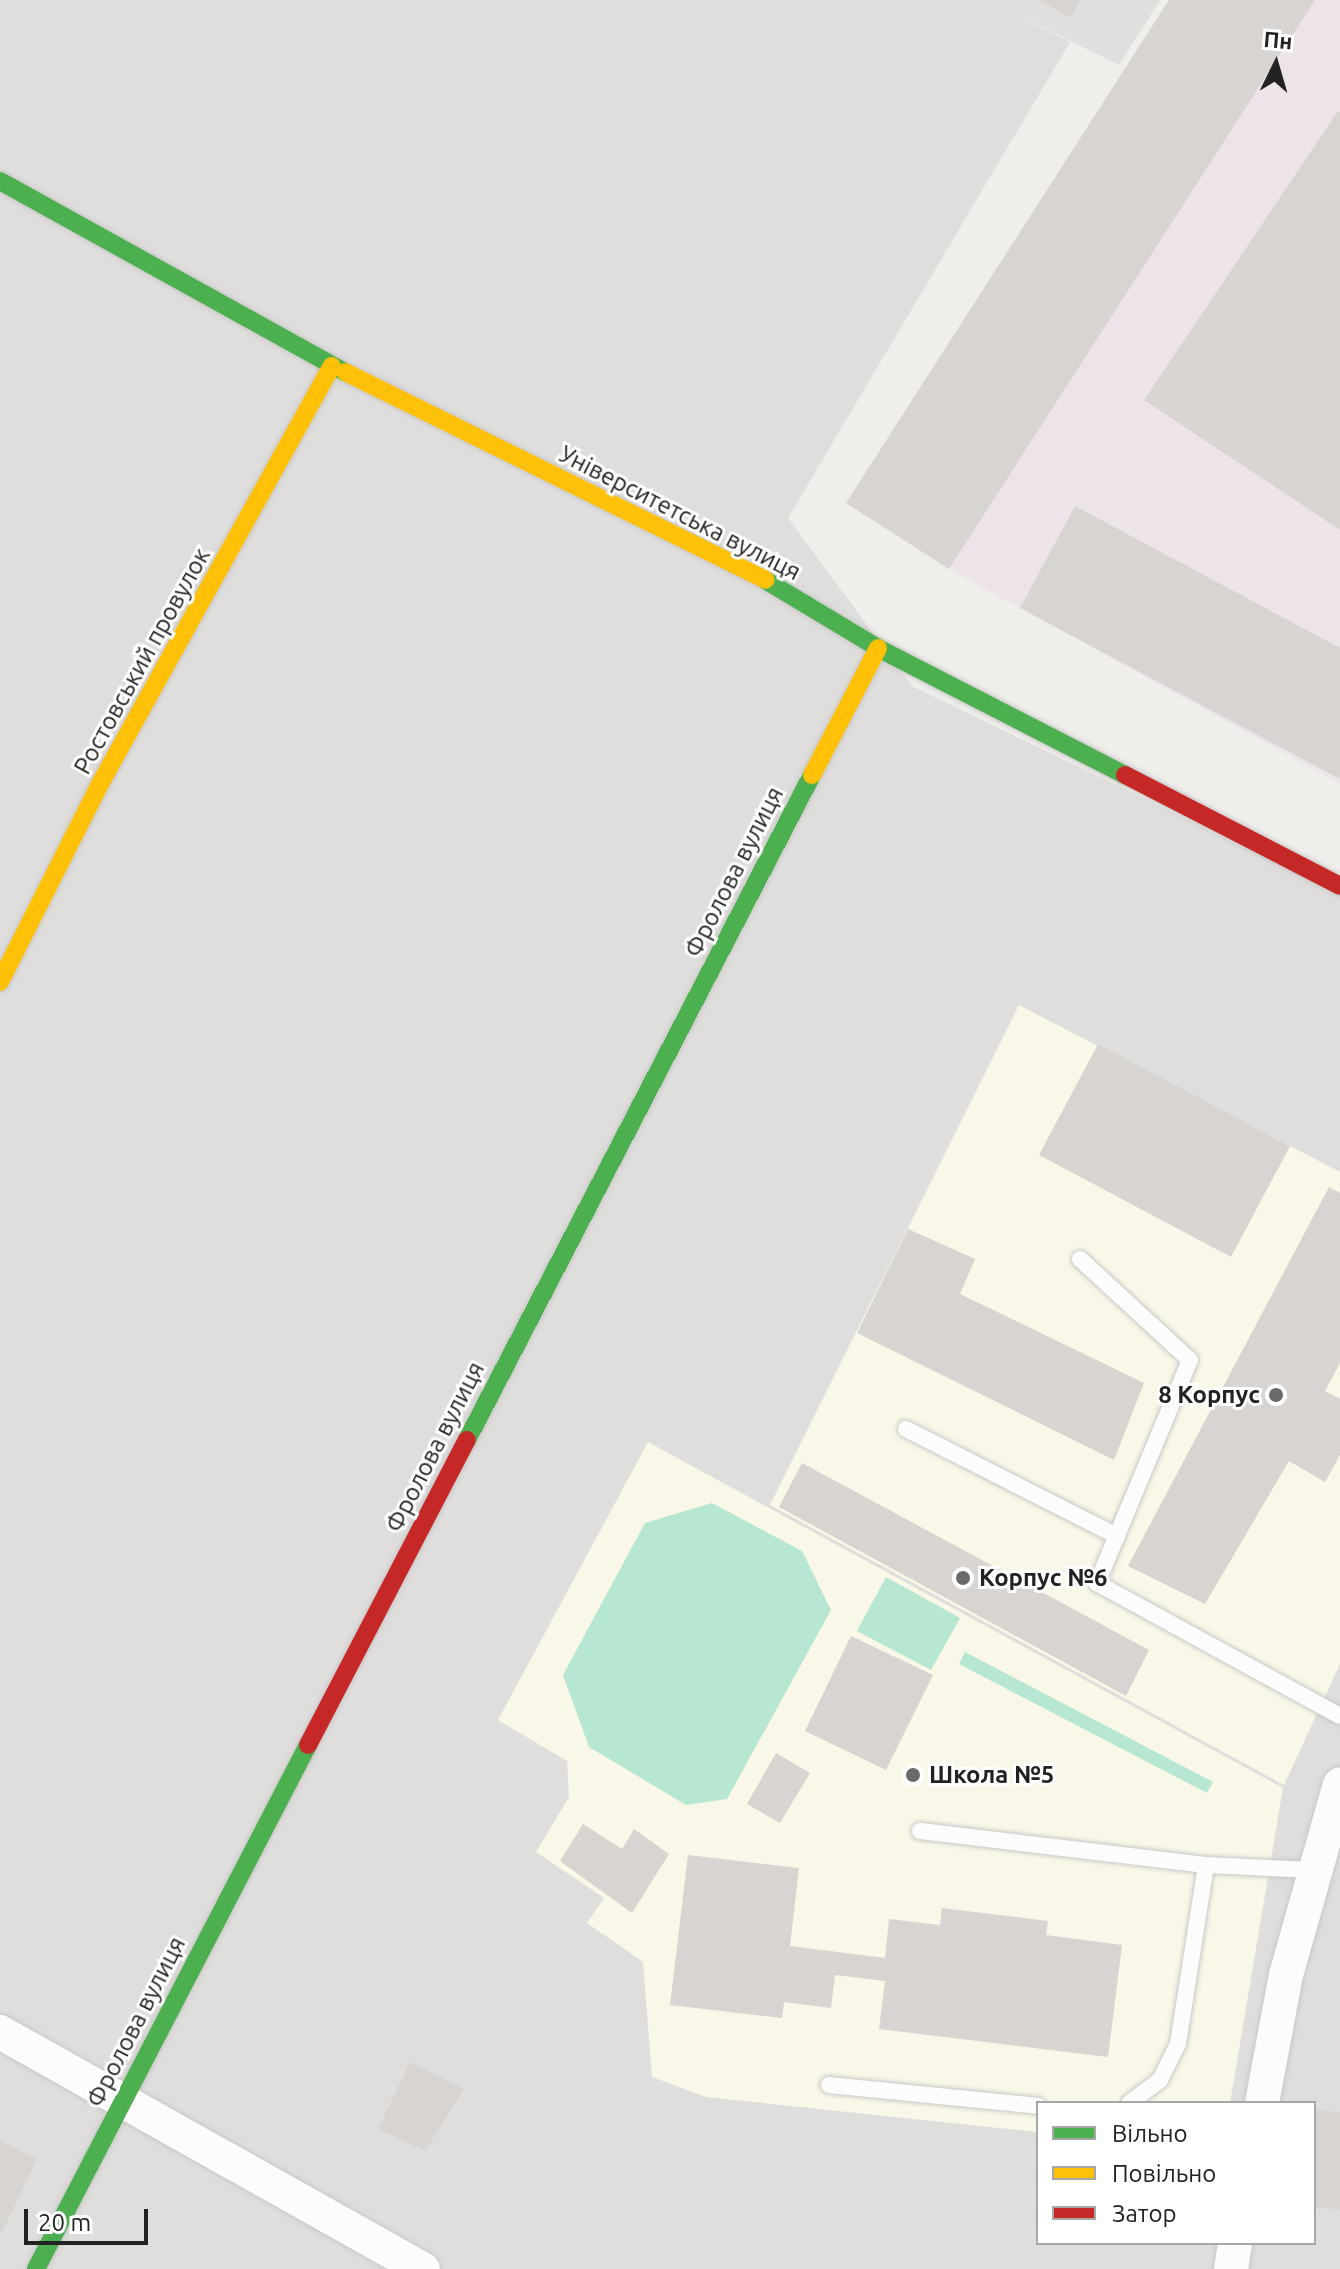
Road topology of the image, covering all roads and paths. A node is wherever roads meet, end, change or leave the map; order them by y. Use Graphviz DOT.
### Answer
graph roads {
  1 [pos="0,181"];
  2 [pos="332,366"];
  3 [pos="878,648"];
  4 [pos="1340,886"];
  5 [pos="0,982"];
  6 [pos="1080,1259"];
  7 [pos="906,1429"];
  8 [pos="1117,1536"];
  9 [pos="1340,1716"];
  10 [pos="1340,1784"];
  11 [pos="920,1831"];
  12 [pos="1206,1865"];
  13 [pos="1314,1870"];
  14 [pos="0,2032"];
  15 [pos="829,2085"];
  16 [pos="123,2100"];
  17 [pos="1133,2101"];
  18 [pos="1262,2101"];
  19 [pos="1036,2106"];
  20 [pos="1235,2245"];
  21 [pos="36,2269"];
  22 [pos="423,2269"];
  23 [pos="1231,2269"];
  1 -- 2 [label="street, Університетська вулиця"];
  2 -- 3 [label="street, Університетська вулиця"];
  2 -- 5 [label="street, Ростовський провулок"];
  3 -- 4 [label="street, Університетська вулиця"];
  3 -- 16 [label="street, Фролова вулиця"];
  6 -- 8 [label="lane"];
  7 -- 8 [label="lane"];
  8 -- 9 [label="lane"];
  10 -- 13 [label="street"];
  11 -- 12 [label="lane"];
  12 -- 13 [label="lane"];
  12 -- 17 [label="lane"];
  13 -- 18 [label="street"];
  14 -- 16 [label="street"];
  15 -- 19 [label="lane"];
  16 -- 21 [label="street, Фролова вулиця"];
  16 -- 22 [label="street"];
  20 -- 23 [label="street"];
}
